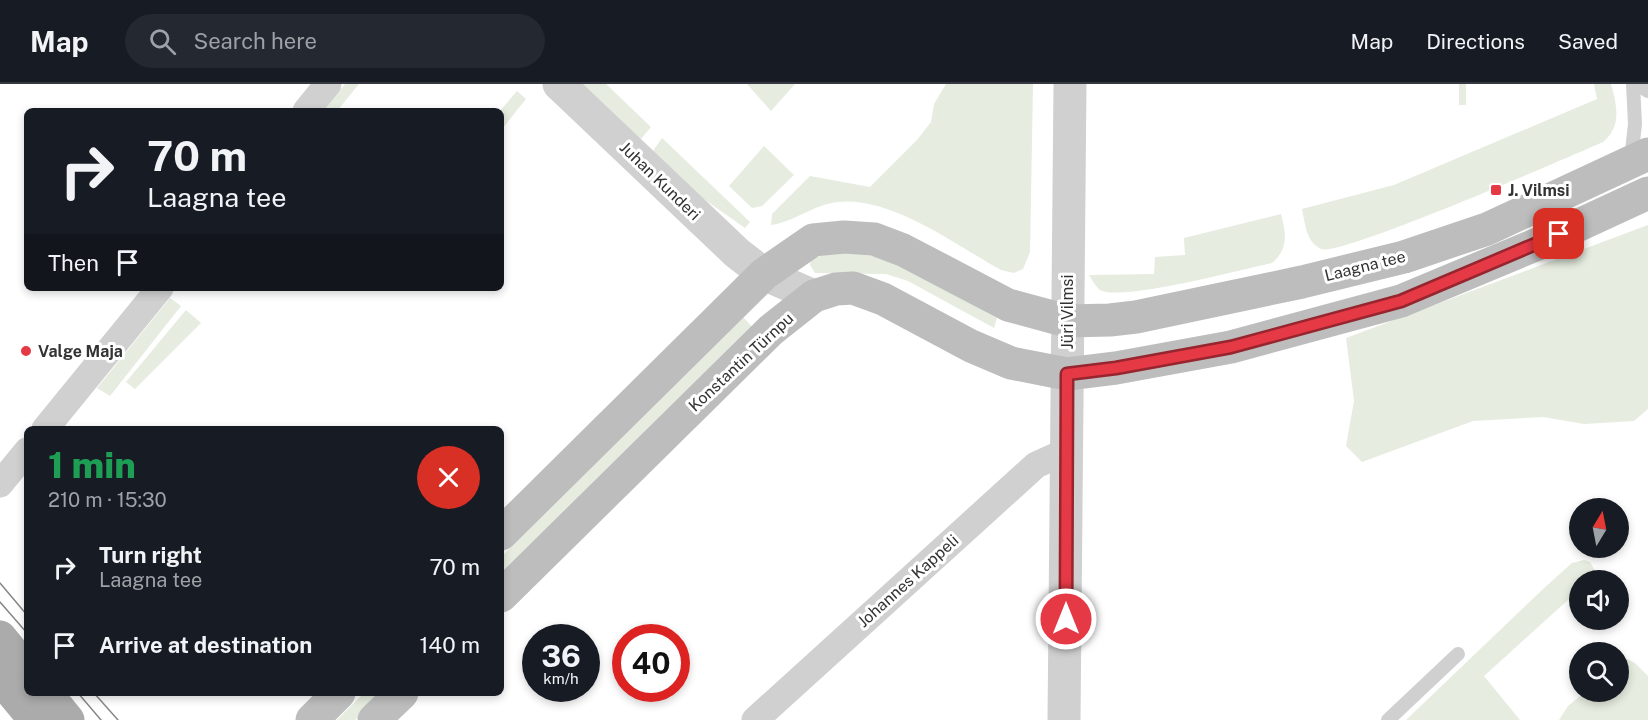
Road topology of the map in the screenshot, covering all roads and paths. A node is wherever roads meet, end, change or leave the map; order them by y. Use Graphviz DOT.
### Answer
graph roads {
  1 [pos="328,84"];
  2 [pos="559,84"];
  3 [pos="1070,84"];
  4 [pos="1635,84"];
  5 [pos="1648,91"];
  6 [pos="308,108"];
  7 [pos="1639,158"];
  8 [pos="1648,193"];
  9 [pos="764,274"];
  10 [pos="158,291"];
  11 [pos="814,296"];
  12 [pos="1067,321"];
  13 [pos="1067,374"];
  14 [pos="47,426"];
  15 [pos="1067,451"];
  16 [pos="24,455"];
  17 [pos="0,484"];
  18 [pos="504,531"];
  19 [pos="504,593"];
  20 [pos="0,637"];
  21 [pos="1458,654"];
  22 [pos="24,666"];
  23 [pos="0,678"];
  24 [pos="48,696"];
  25 [pos="336,696"];
  26 [pos="399,696"];
  27 [pos="35,720"];
  28 [pos="68,720"];
  29 [pos="312,720"];
  30 [pos="374,720"];
  31 [pos="755,720"];
  32 [pos="1064,720"];
  33 [pos="1388,720"];
  1 -- 6 [label="street"];
  2 -- 9 [label="street, Juhan Kunderi"];
  3 -- 12 [label="street, Jüri Vilmsi"];
  4 -- 5 [label="lane"];
  4 -- 7 [label="lane"];
  7 -- 12 [label="main road, Laagna tee"];
  8 -- 13 [label="main road"];
  9 -- 11 [label="street, Juhan Kunderi"];
  9 -- 12 [label="main road"];
  9 -- 18 [label="main road"];
  10 -- 14 [label="street"];
  11 -- 13 [label="main road, Konstantin Türnpu"];
  11 -- 19 [label="main road, Konstantin Türnpu"];
  12 -- 13 [label="street, Jüri Vilmsi"];
  13 -- 15 [label="street, Jüri Vilmsi"];
  15 -- 31 [label="street, Johannes Kappeli"];
  15 -- 32 [label="street, Jüri Vilmsi"];
  16 -- 17 [label="street"];
  20 -- 22 [label="main road"];
  21 -- 33 [label="lane"];
  23 -- 27 [label="main road"];
  24 -- 28 [label="main road"];
  25 -- 29 [label="main road"];
  26 -- 30 [label="main road"];
}
